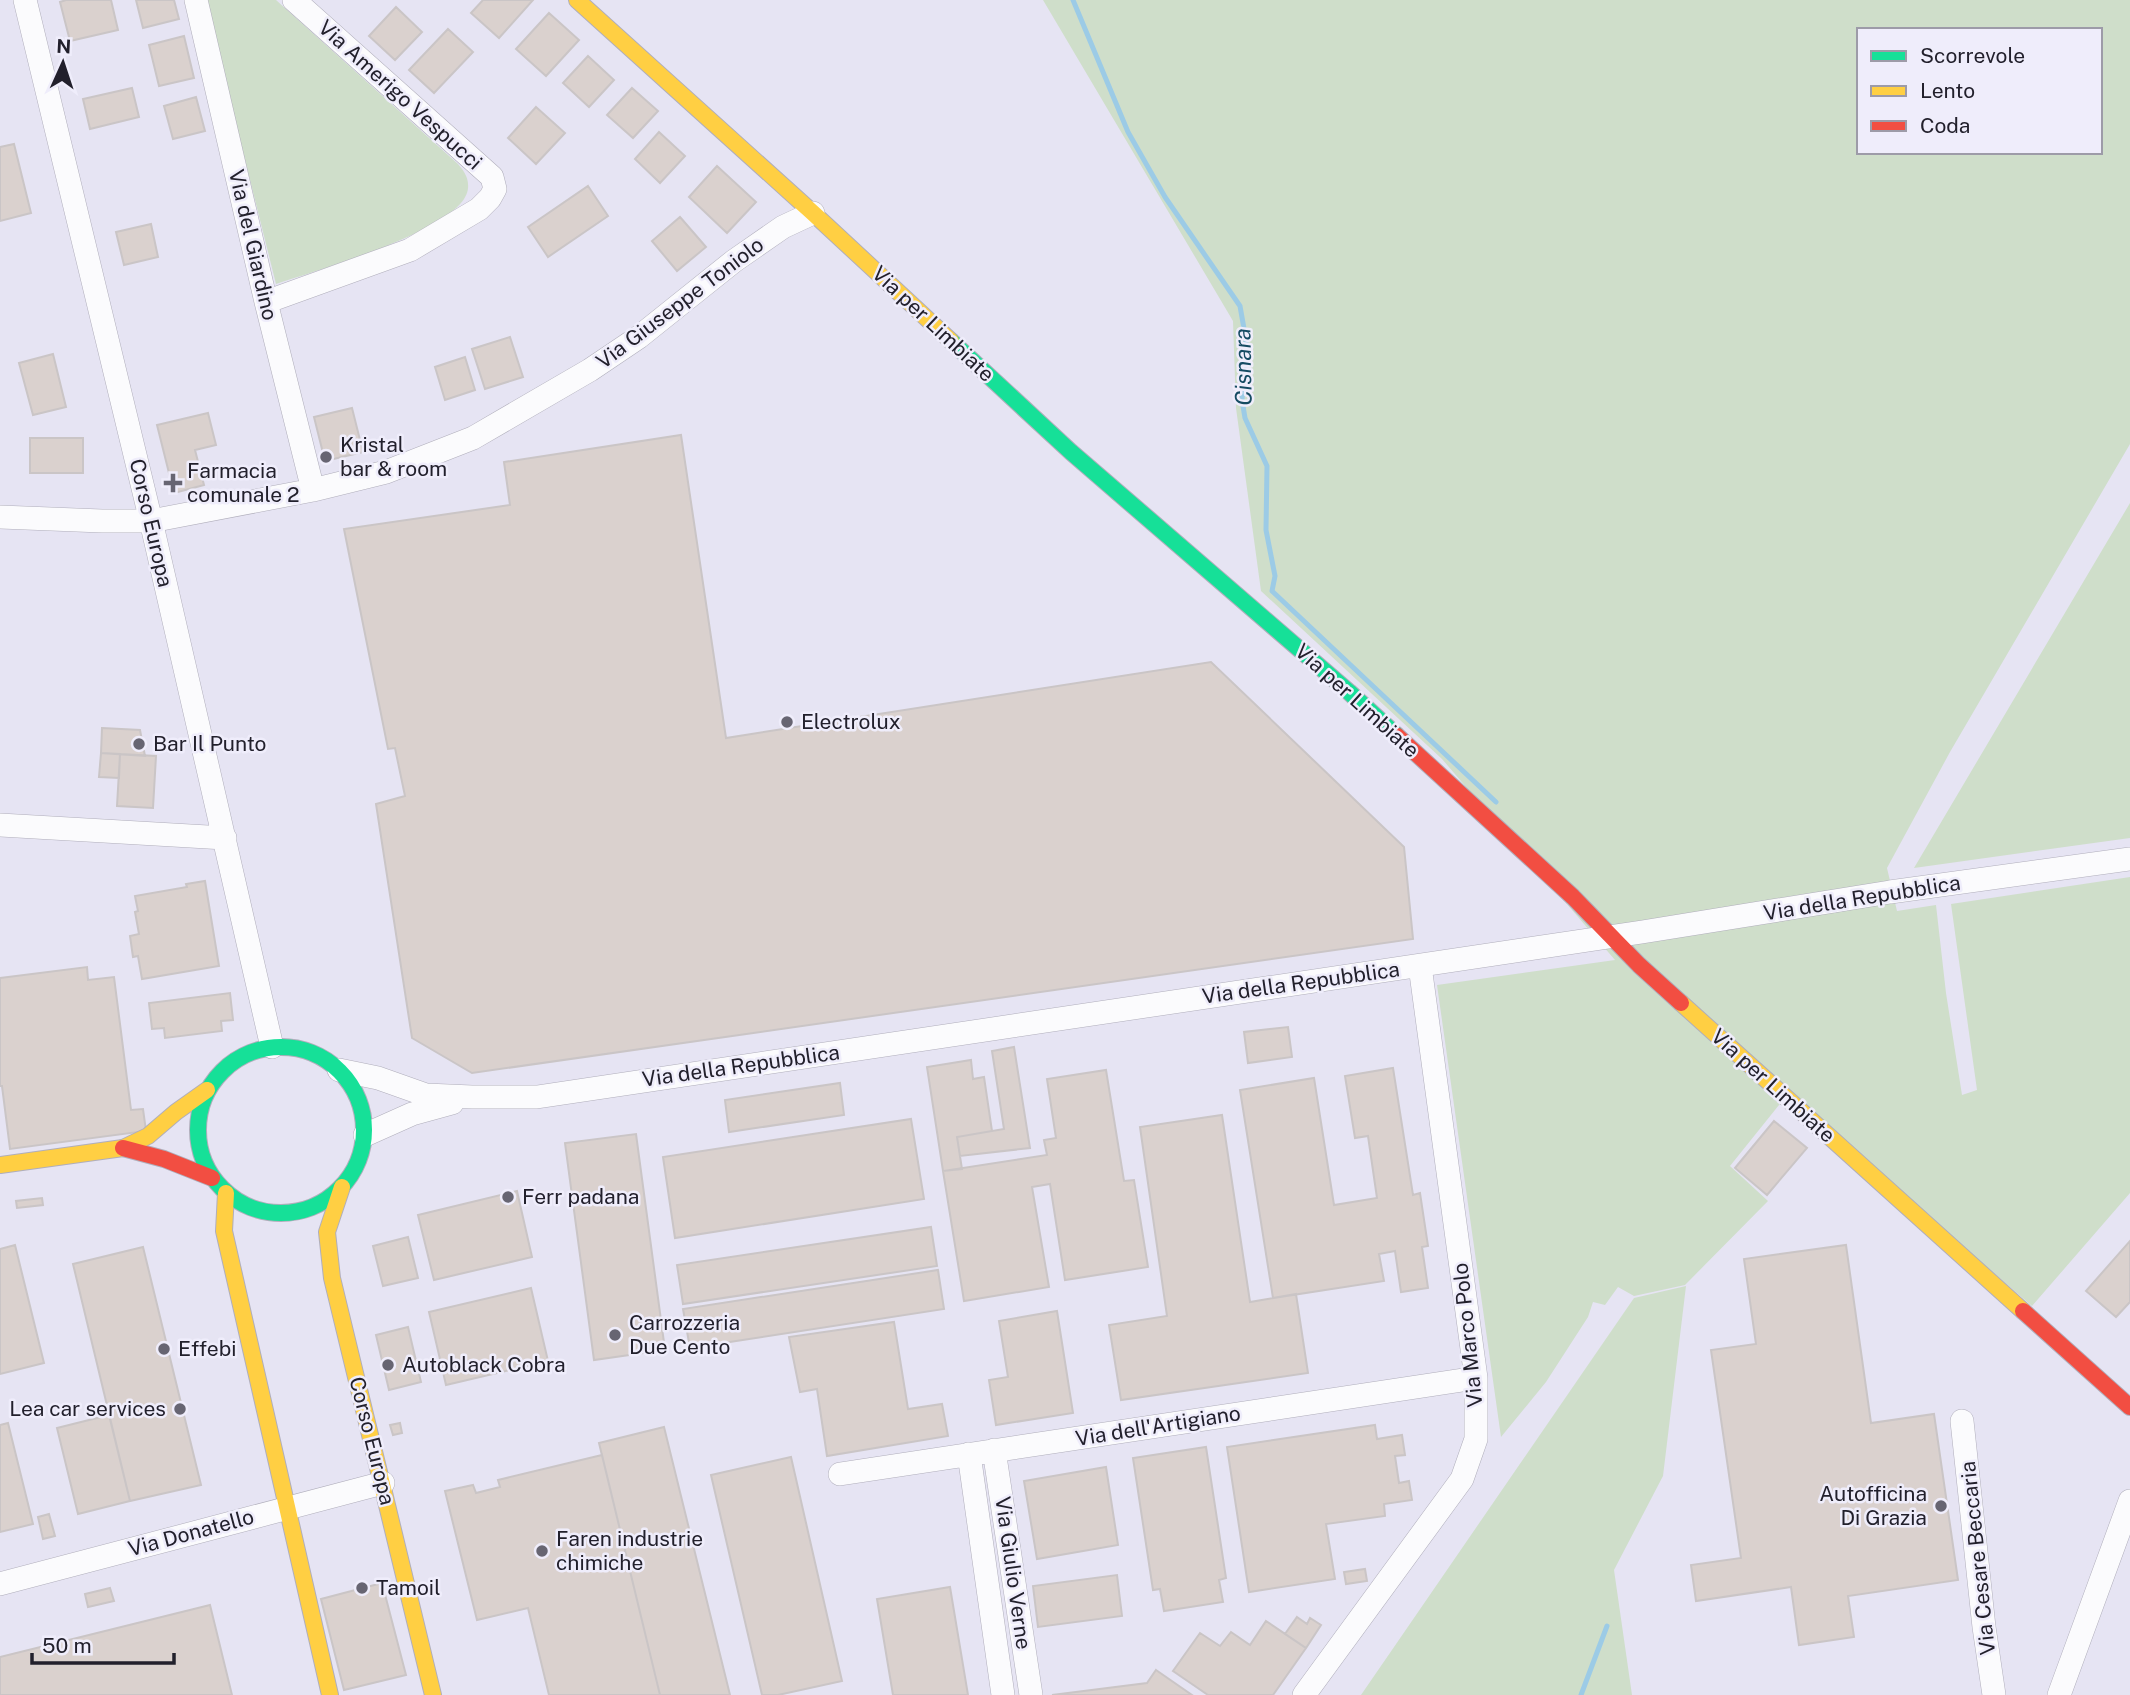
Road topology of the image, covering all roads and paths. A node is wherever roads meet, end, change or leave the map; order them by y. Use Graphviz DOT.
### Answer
graph roads {
  1 [pos="25,0"];
  2 [pos="196,0"];
  3 [pos="294,0"];
  4 [pos="578,0"];
  5 [pos="813,213"];
  6 [pos="266,302"];
  7 [pos="313,490"];
  8 [pos="0,517"];
  9 [pos="151,521"];
  10 [pos="0,825"];
  11 [pos="225,838"];
  12 [pos="2130,859"];
  13 [pos="1612,936"];
  14 [pos="1420,966"];
  15 [pos="272,1047"];
  16 [pos="339,1070"];
  17 [pos="207,1090"];
  18 [pos="472,1097"];
  19 [pos="365,1135"];
  20 [pos="123,1148"];
  21 [pos="0,1165"];
  22 [pos="212,1178"];
  23 [pos="342,1187"];
  24 [pos="226,1192"];
  25 [pos="1476,1378"];
  26 [pos="2130,1407"];
  27 [pos="1962,1421"];
  28 [pos="995,1450"];
  29 [pos="969,1454"];
  30 [pos="839,1474"];
  31 [pos="383,1483"];
  32 [pos="2130,1501"];
  33 [pos="286,1508"];
  34 [pos="0,1584"];
  35 [pos="330,1695"];
  36 [pos="433,1695"];
  37 [pos="1003,1695"];
  38 [pos="1031,1695"];
  39 [pos="1304,1695"];
  40 [pos="1994,1695"];
  41 [pos="2059,1695"];
  1 -- 9 [label="street, Corso Europa"];
  2 -- 6 [label="street, Via del Giardino"];
  3 -- 6 [label="street, Via Amerigo Vespucci"];
  4 -- 5 [label="street, Via per Limbiate"];
  5 -- 7 [label="street, Via Giuseppe Toniolo"];
  5 -- 13 [label="street, Via per Limbiate"];
  6 -- 7 [label="street, Via del Giardino"];
  7 -- 9 [label="street, Via Giuseppe Toniolo"];
  8 -- 9 [label="street, Via Giuseppe Toniolo"];
  9 -- 11 [label="street, Corso Europa"];
  10 -- 11 [label="street"];
  11 -- 15 [label="street, Corso Europa"];
  12 -- 13 [label="street, Via della Repubblica"];
  13 -- 14 [label="street, Via della Repubblica"];
  13 -- 26 [label="street, Via per Limbiate"];
  14 -- 18 [label="street, Via della Repubblica"];
  14 -- 25 [label="street, Via Marco Polo"];
  15 -- 16 [label="street"];
  15 -- 17 [label="street"];
  16 -- 18 [label="street, Via della Repubblica"];
  16 -- 19 [label="street"];
  17 -- 20 [label="street"];
  17 -- 22 [label="street"];
  18 -- 19 [label="street, Via della Repubblica"];
  19 -- 23 [label="street"];
  20 -- 21 [label="street"];
  20 -- 22 [label="street"];
  22 -- 24 [label="street"];
  23 -- 24 [label="street"];
  23 -- 31 [label="street, Corso Europa"];
  24 -- 33 [label="street"];
  25 -- 28 [label="street, Via dell'Artigiano"];
  25 -- 39 [label="street, Via Marco Polo"];
  27 -- 40 [label="street, Via Cesare Beccaria"];
  28 -- 29 [label="street, Via dell'Artigiano"];
  28 -- 38 [label="street, Via Giulio Verne"];
  29 -- 30 [label="street, Via dell'Artigiano"];
  29 -- 37 [label="street, Via Giulio Verne"];
  31 -- 33 [label="street, Via Donatello"];
  31 -- 36 [label="street, Corso Europa"];
  32 -- 41 [label="street"];
  33 -- 34 [label="street, Via Donatello"];
  33 -- 35 [label="street"];
}
